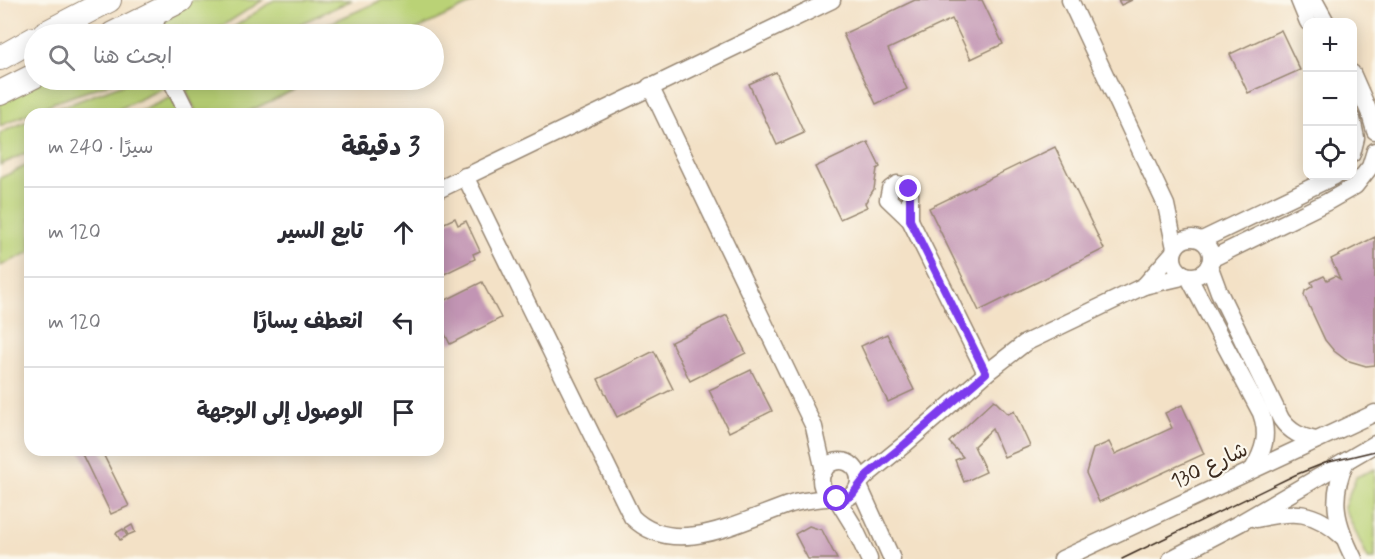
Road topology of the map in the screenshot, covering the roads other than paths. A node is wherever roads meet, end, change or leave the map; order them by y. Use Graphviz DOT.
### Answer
graph roads {
  1 [pos="109,0"];
  2 [pos="832,0"];
  3 [pos="1070,0"];
  4 [pos="1299,0"];
  5 [pos="1314,0"];
  6 [pos="172,4"];
  7 [pos="1306,18"];
  8 [pos="1324,18"];
  9 [pos="63,24"];
  10 [pos="140,24"];
  11 [pos="155,24"];
  12 [pos="24,45"];
  13 [pos="0,58"];
  14 [pos="24,81"];
  15 [pos="1357,83"];
  16 [pos="650,86"];
  17 [pos="176,90"];
  18 [pos="0,93"];
  19 [pos="185,108"];
  20 [pos="1375,131"];
  21 [pos="1375,151"];
  22 [pos="465,176"];
  23 [pos="1327,180"];
  24 [pos="444,187"];
  25 [pos="1166,205"];
  26 [pos="910,220"];
  27 [pos="1198,239"];
  28 [pos="1174,250"];
  29 [pos="1210,262"];
  30 [pos="1186,275"];
  31 [pos="1144,286"];
  32 [pos="986,373"];
  33 [pos="1375,412"];
  34 [pos="814,427"];
  35 [pos="1316,440"];
  36 [pos="1375,444"];
  37 [pos="889,456"];
  38 [pos="1346,461"];
  39 [pos="846,462"];
  40 [pos="1253,469"];
  41 [pos="823,472"];
  42 [pos="859,484"];
  43 [pos="835,498"];
  44 [pos="791,504"];
  45 [pos="1240,523"];
  46 [pos="1343,537"];
  47 [pos="1065,558"];
  48 [pos="869,559"];
  49 [pos="892,559"];
  50 [pos="1171,559"];
  51 [pos="1354,559"];
  1 -- 9 [label="highway"];
  2 -- 16 [label="street"];
  3 -- 25 [label="street"];
  4 -- 7 [label="street"];
  5 -- 8 [label="street"];
  6 -- 10 [label="highway"];
  6 -- 11 [label="street"];
  12 -- 13 [label="highway"];
  14 -- 18 [label="highway"];
  15 -- 20 [label="street"];
  16 -- 22 [label="street"];
  16 -- 34 [label="street"];
  17 -- 19 [label="street"];
  21 -- 29 [label="street"];
  22 -- 24 [label="street"];
  22 -- 44 [label="street"];
  23 -- 27 [label="street"];
  25 -- 27 [label="street"];
  25 -- 28 [label="street"];
  26 -- 32 [label="street"];
  27 -- 28 [label="street"];
  27 -- 29 [label="street"];
  28 -- 30 [label="street"];
  28 -- 31 [label="street"];
  29 -- 30 [label="street"];
  29 -- 35 [label="street"];
  30 -- 31 [label="street"];
  30 -- 40 [label="street"];
  31 -- 32 [label="street"];
  32 -- 37 [label="street"];
  33 -- 35 [label="street, شارع 130"];
  34 -- 39 [label="street"];
  34 -- 41 [label="street"];
  35 -- 40 [label="street, شارع 130"];
  36 -- 38 [label="street"];
  37 -- 39 [label="street"];
  37 -- 42 [label="street"];
  38 -- 45 [label="street"];
  38 -- 46 [label="street"];
  39 -- 41 [label="street"];
  39 -- 42 [label="street"];
  40 -- 47 [label="street, شارع 130"];
  41 -- 43 [label="street"];
  41 -- 44 [label="street"];
  42 -- 43 [label="street"];
  42 -- 49 [label="street"];
  43 -- 44 [label="street"];
  43 -- 48 [label="street"];
  45 -- 46 [label="street"];
  45 -- 50 [label="street"];
  46 -- 51 [label="street"];
}
